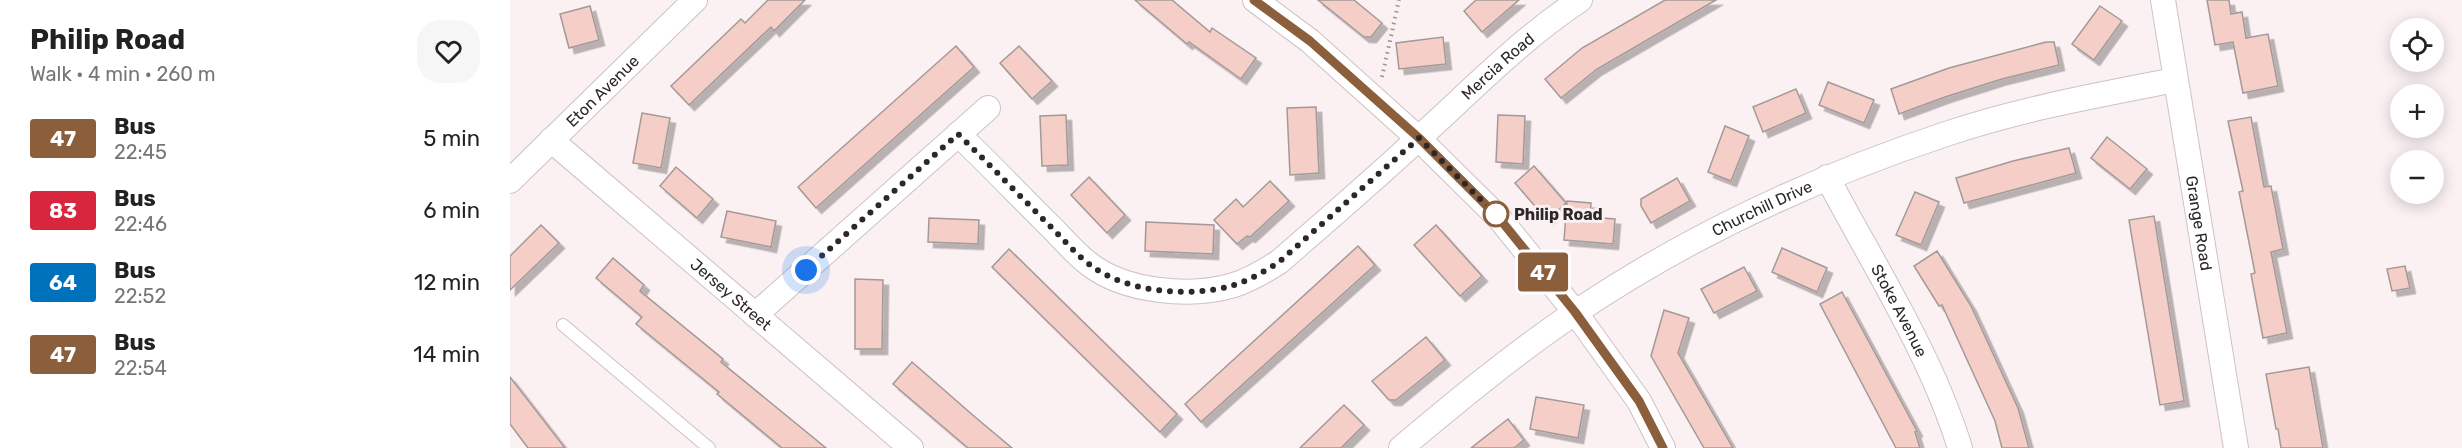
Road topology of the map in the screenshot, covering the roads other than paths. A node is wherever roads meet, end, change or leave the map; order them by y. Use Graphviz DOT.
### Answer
graph roads {
  1 [pos="1254,0"];
  2 [pos="1580,0"];
  3 [pos="2163,0"];
  4 [pos="681,5"];
  5 [pos="2175,80"];
  6 [pos="988,108"];
  7 [pos="958,134"];
  8 [pos="1419,138"];
  9 [pos="551,140"];
  10 [pos="1827,177"];
  11 [pos="510,181"];
  12 [pos="1575,312"];
  13 [pos="755,315"];
  14 [pos="562,325"];
  15 [pos="709,448"];
  16 [pos="911,448"];
  17 [pos="1401,448"];
  18 [pos="1663,448"];
  19 [pos="1960,448"];
  20 [pos="2236,448"];
  1 -- 8 [label="street"];
  2 -- 8 [label="street, Mercia Road"];
  3 -- 5 [label="street, Grange Road"];
  4 -- 9 [label="street, Eton Avenue"];
  5 -- 10 [label="street, Churchill Drive"];
  5 -- 20 [label="street, Grange Road"];
  6 -- 7 [label="street"];
  7 -- 8 [label="street, Mercia Road"];
  7 -- 13 [label="street"];
  8 -- 12 [label="street"];
  9 -- 11 [label="street, Eton Avenue"];
  9 -- 13 [label="street, Jersey Street"];
  10 -- 12 [label="street, Churchill Drive"];
  10 -- 19 [label="street, Stoke Avenue"];
  12 -- 17 [label="street, Churchill Drive"];
  12 -- 18 [label="street"];
  13 -- 16 [label="street, Jersey Street"];
  14 -- 15 [label="lane"];
}
